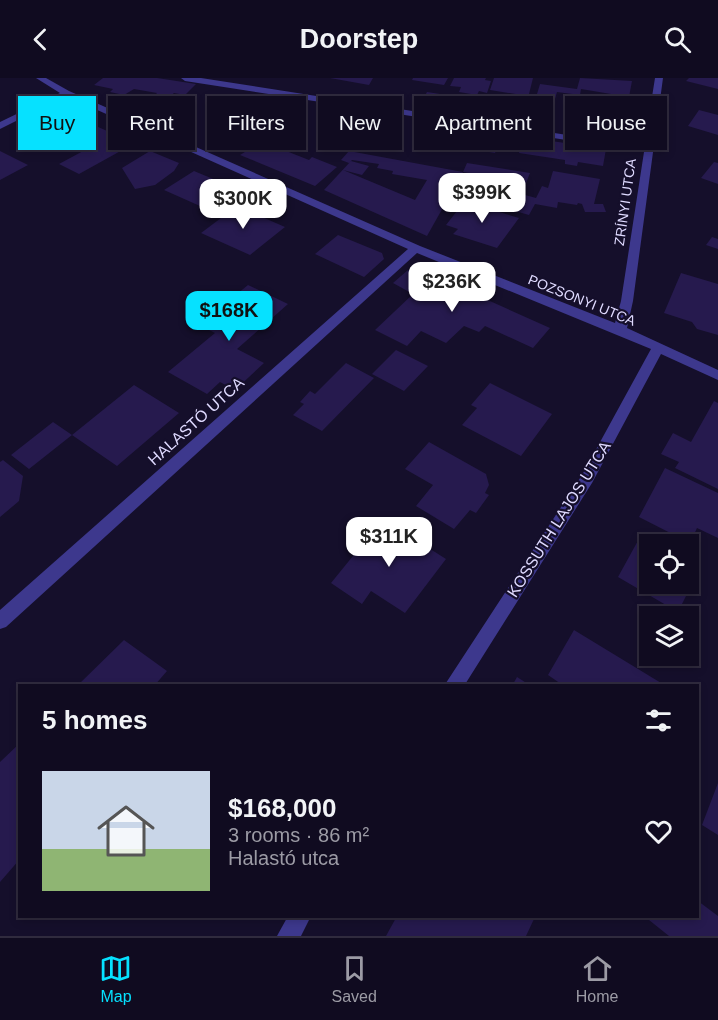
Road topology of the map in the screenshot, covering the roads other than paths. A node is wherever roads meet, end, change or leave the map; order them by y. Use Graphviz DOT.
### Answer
graph roads {
  1 [pos="40,78"];
  2 [pos="185,78"];
  3 [pos="659,78"];
  4 [pos="66,93"];
  5 [pos="656,96"];
  6 [pos="0,126"];
  7 [pos="565,137"];
  8 [pos="648,150"];
  9 [pos="416,248"];
  10 [pos="620,330"];
  11 [pos="657,348"];
  12 [pos="718,375"];
  13 [pos="0,621"];
  14 [pos="454,684"];
  15 [pos="300,918"];
  16 [pos="288,936"];
  1 -- 4 [label="street, POZSONYI UTCA"];
  2 -- 7 [label="street"];
  3 -- 5 [label="street, ZRÍNYI UTCA"];
  4 -- 6 [label="street"];
  4 -- 9 [label="street, POZSONYI UTCA"];
  8 -- 10 [label="street, ZRÍNYI UTCA"];
  9 -- 10 [label="street, POZSONYI UTCA"];
  9 -- 13 [label="street, HALASTÓ UTCA"];
  10 -- 11 [label="street, POZSONYI UTCA"];
  11 -- 12 [label="street, POZSONYI UTCA"];
  11 -- 14 [label="street, KOSSUTH LAJOS UTCA"];
  15 -- 16 [label="street"];
}
